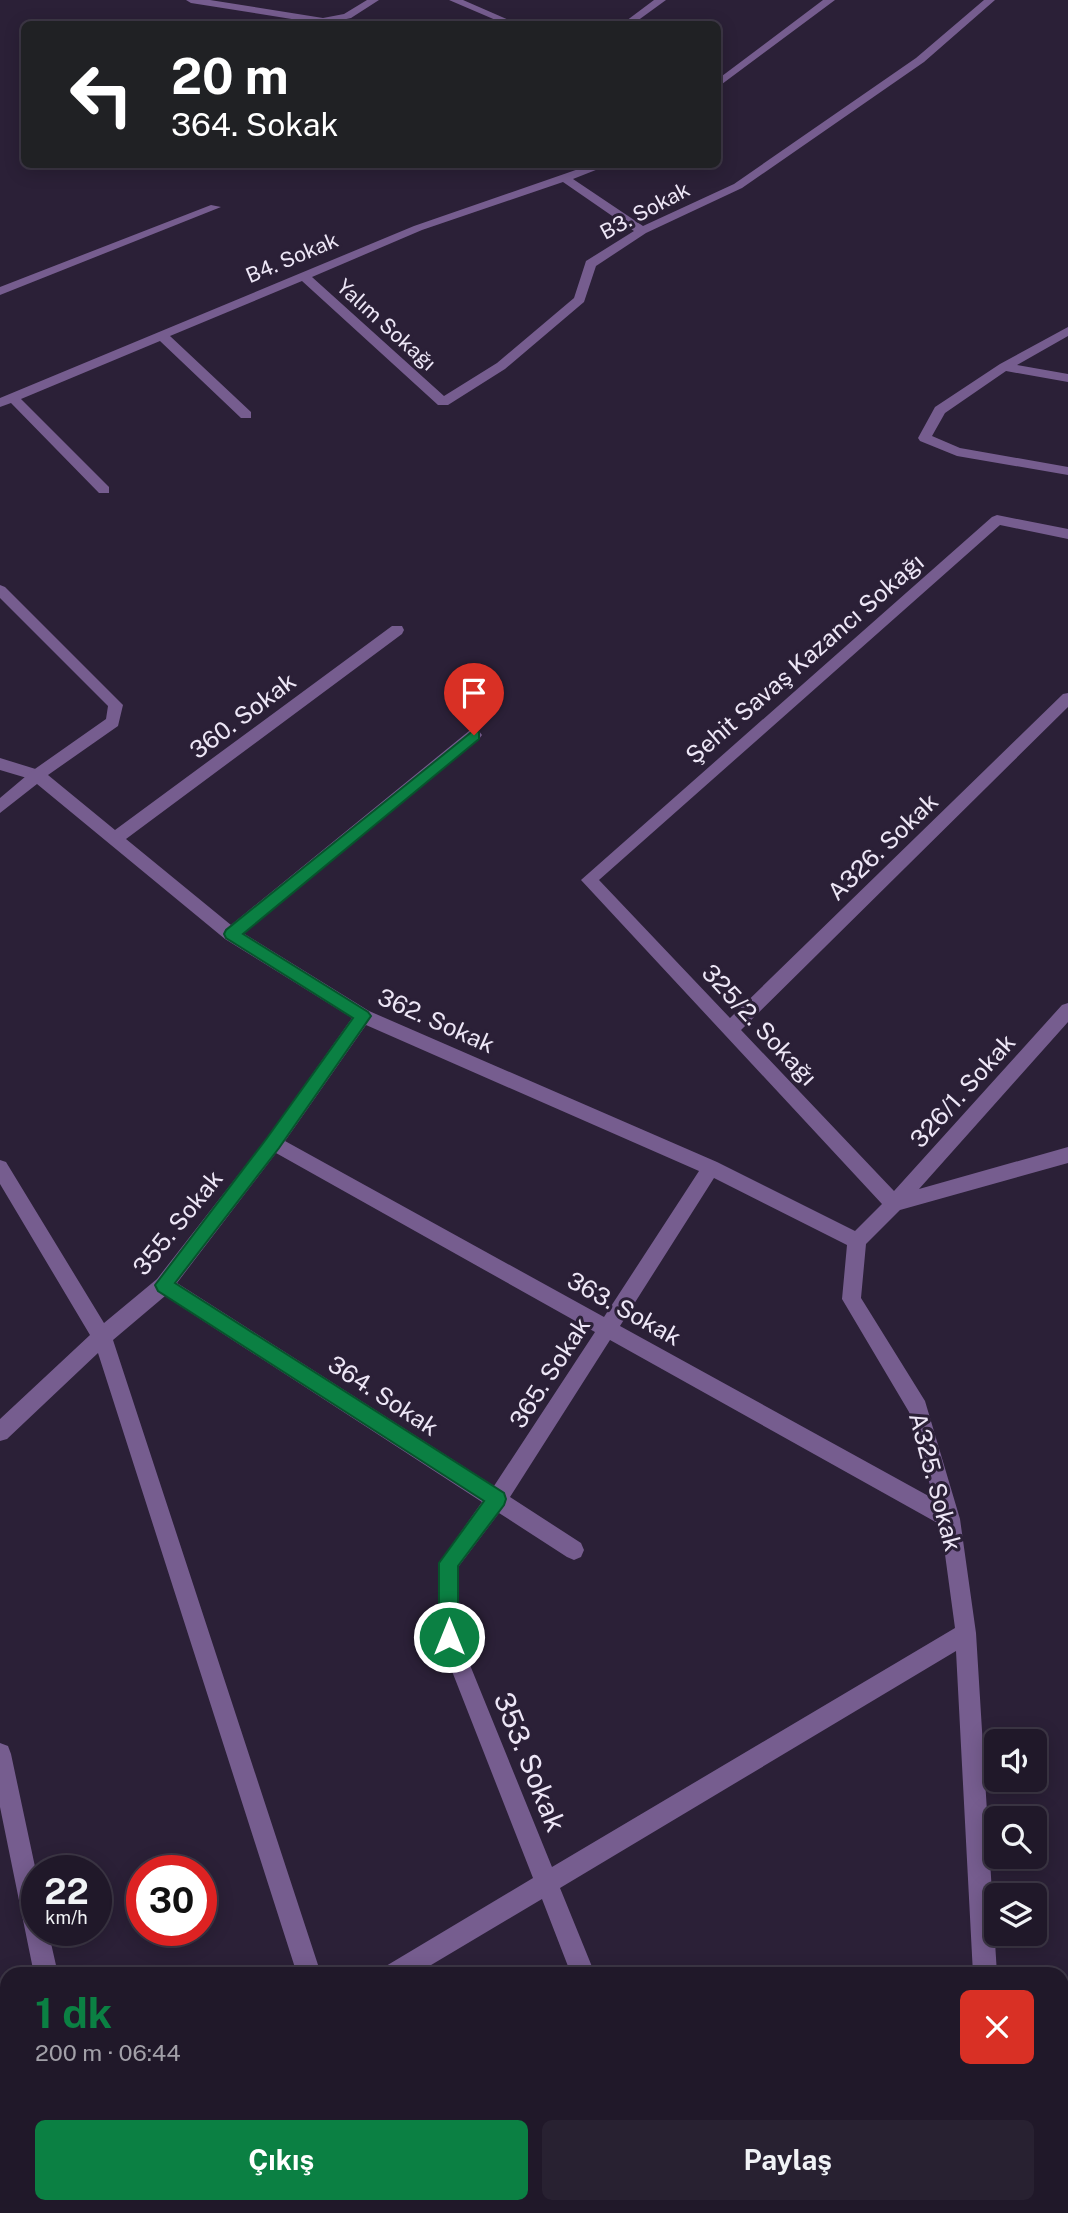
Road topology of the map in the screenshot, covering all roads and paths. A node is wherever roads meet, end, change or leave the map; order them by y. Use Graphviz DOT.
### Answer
graph roads {
  1 [pos="191,0"];
  2 [pos="374,0"];
  3 [pos="454,0"];
  4 [pos="661,0"];
  5 [pos="830,0"];
  6 [pos="990,0"];
  7 [pos="506,21"];
  8 [pos="631,21"];
  9 [pos="721,81"];
  10 [pos="595,168"];
  11 [pos="566,179"];
  12 [pos="215,207"];
  13 [pos="642,232"];
  14 [pos="304,276"];
  15 [pos="0,291"];
  16 [pos="1068,331"];
  17 [pos="162,335"];
  18 [pos="1004,367"];
  19 [pos="1068,378"];
  20 [pos="6,401"];
  21 [pos="443,402"];
  22 [pos="246,415"];
  23 [pos="1068,471"];
  24 [pos="104,490"];
  25 [pos="1068,534"];
  26 [pos="0,590"];
  27 [pos="397,630"];
  28 [pos="1068,698"];
  29 [pos="474,735"];
  30 [pos="0,764"];
  31 [pos="37,775"];
  32 [pos="0,807"];
  33 [pos="116,838"];
  34 [pos="589,880"];
  35 [pos="232,934"];
  36 [pos="1068,1010"];
  37 [pos="363,1016"];
  38 [pos="730,1029"];
  39 [pos="273,1143"];
  40 [pos="1068,1155"];
  41 [pos="0,1168"];
  42 [pos="711,1168"];
  43 [pos="894,1204"];
  44 [pos="857,1241"];
  45 [pos="164,1285"];
  46 [pos="608,1329"];
  47 [pos="102,1337"];
  48 [pos="0,1432"];
  49 [pos="497,1499"];
  50 [pos="950,1520"];
  51 [pos="575,1550"];
  52 [pos="966,1633"];
  53 [pos="0,1754"];
  54 [pos="547,1884"];
  55 [pos="45,1967"];
  56 [pos="307,1967"];
  57 [pos="406,1967"];
  58 [pos="580,1967"];
  59 [pos="985,1967"];
  1 -- 2 [label="street"];
  3 -- 7 [label="street"];
  4 -- 8 [label="street"];
  5 -- 9 [label="street"];
  6 -- 13 [label="street, B3. Sokak"];
  10 -- 11 [label="street, B4. Sokak"];
  11 -- 13 [label="street"];
  11 -- 14 [label="street, B4. Sokak"];
  12 -- 15 [label="street"];
  13 -- 21 [label="street, B3. Sokak"];
  14 -- 17 [label="street, B4. Sokak"];
  14 -- 21 [label="street, Yalım Sokağı"];
  16 -- 18 [label="street"];
  17 -- 20 [label="street, B4. Sokak"];
  17 -- 22 [label="street"];
  18 -- 19 [label="street"];
  18 -- 23 [label="street"];
  20 -- 24 [label="street"];
  25 -- 34 [label="street, Şehit Savaş Kazancı Sokağı"];
  26 -- 31 [label="street"];
  27 -- 33 [label="street, 360. Sokak"];
  28 -- 38 [label="street, A326. Sokak"];
  29 -- 35 [label="street"];
  30 -- 31 [label="street"];
  31 -- 32 [label="street"];
  31 -- 33 [label="street, 362. Sokak"];
  33 -- 35 [label="street, 362. Sokak"];
  34 -- 38 [label="street, 325/2. Sokağı"];
  35 -- 37 [label="street, 362. Sokak"];
  36 -- 43 [label="street, 326/1. Sokak"];
  37 -- 39 [label="street, 355. Sokak"];
  37 -- 42 [label="street, 362. Sokak"];
  38 -- 43 [label="street, 325/2. Sokağı"];
  39 -- 45 [label="street, 355. Sokak"];
  39 -- 46 [label="street, 363. Sokak"];
  40 -- 43 [label="street"];
  41 -- 47 [label="street"];
  42 -- 44 [label="street, 362. Sokak"];
  42 -- 46 [label="street, 365. Sokak"];
  43 -- 44 [label="street"];
  44 -- 50 [label="street, A325. Sokak"];
  45 -- 47 [label="street, 355. Sokak"];
  45 -- 49 [label="street, 364. Sokak"];
  46 -- 49 [label="street, 365. Sokak"];
  46 -- 50 [label="street, 363. Sokak"];
  47 -- 48 [label="street, 355. Sokak"];
  47 -- 56 [label="street"];
  49 -- 51 [label="street, 364. Sokak"];
  49 -- 54 [label="street, 353. Sokak"];
  50 -- 52 [label="street, A325. Sokak"];
  52 -- 54 [label="street"];
  52 -- 59 [label="street, A325. Sokak"];
  53 -- 55 [label="street"];
  54 -- 57 [label="street"];
  54 -- 58 [label="street, 353. Sokak"];
}
